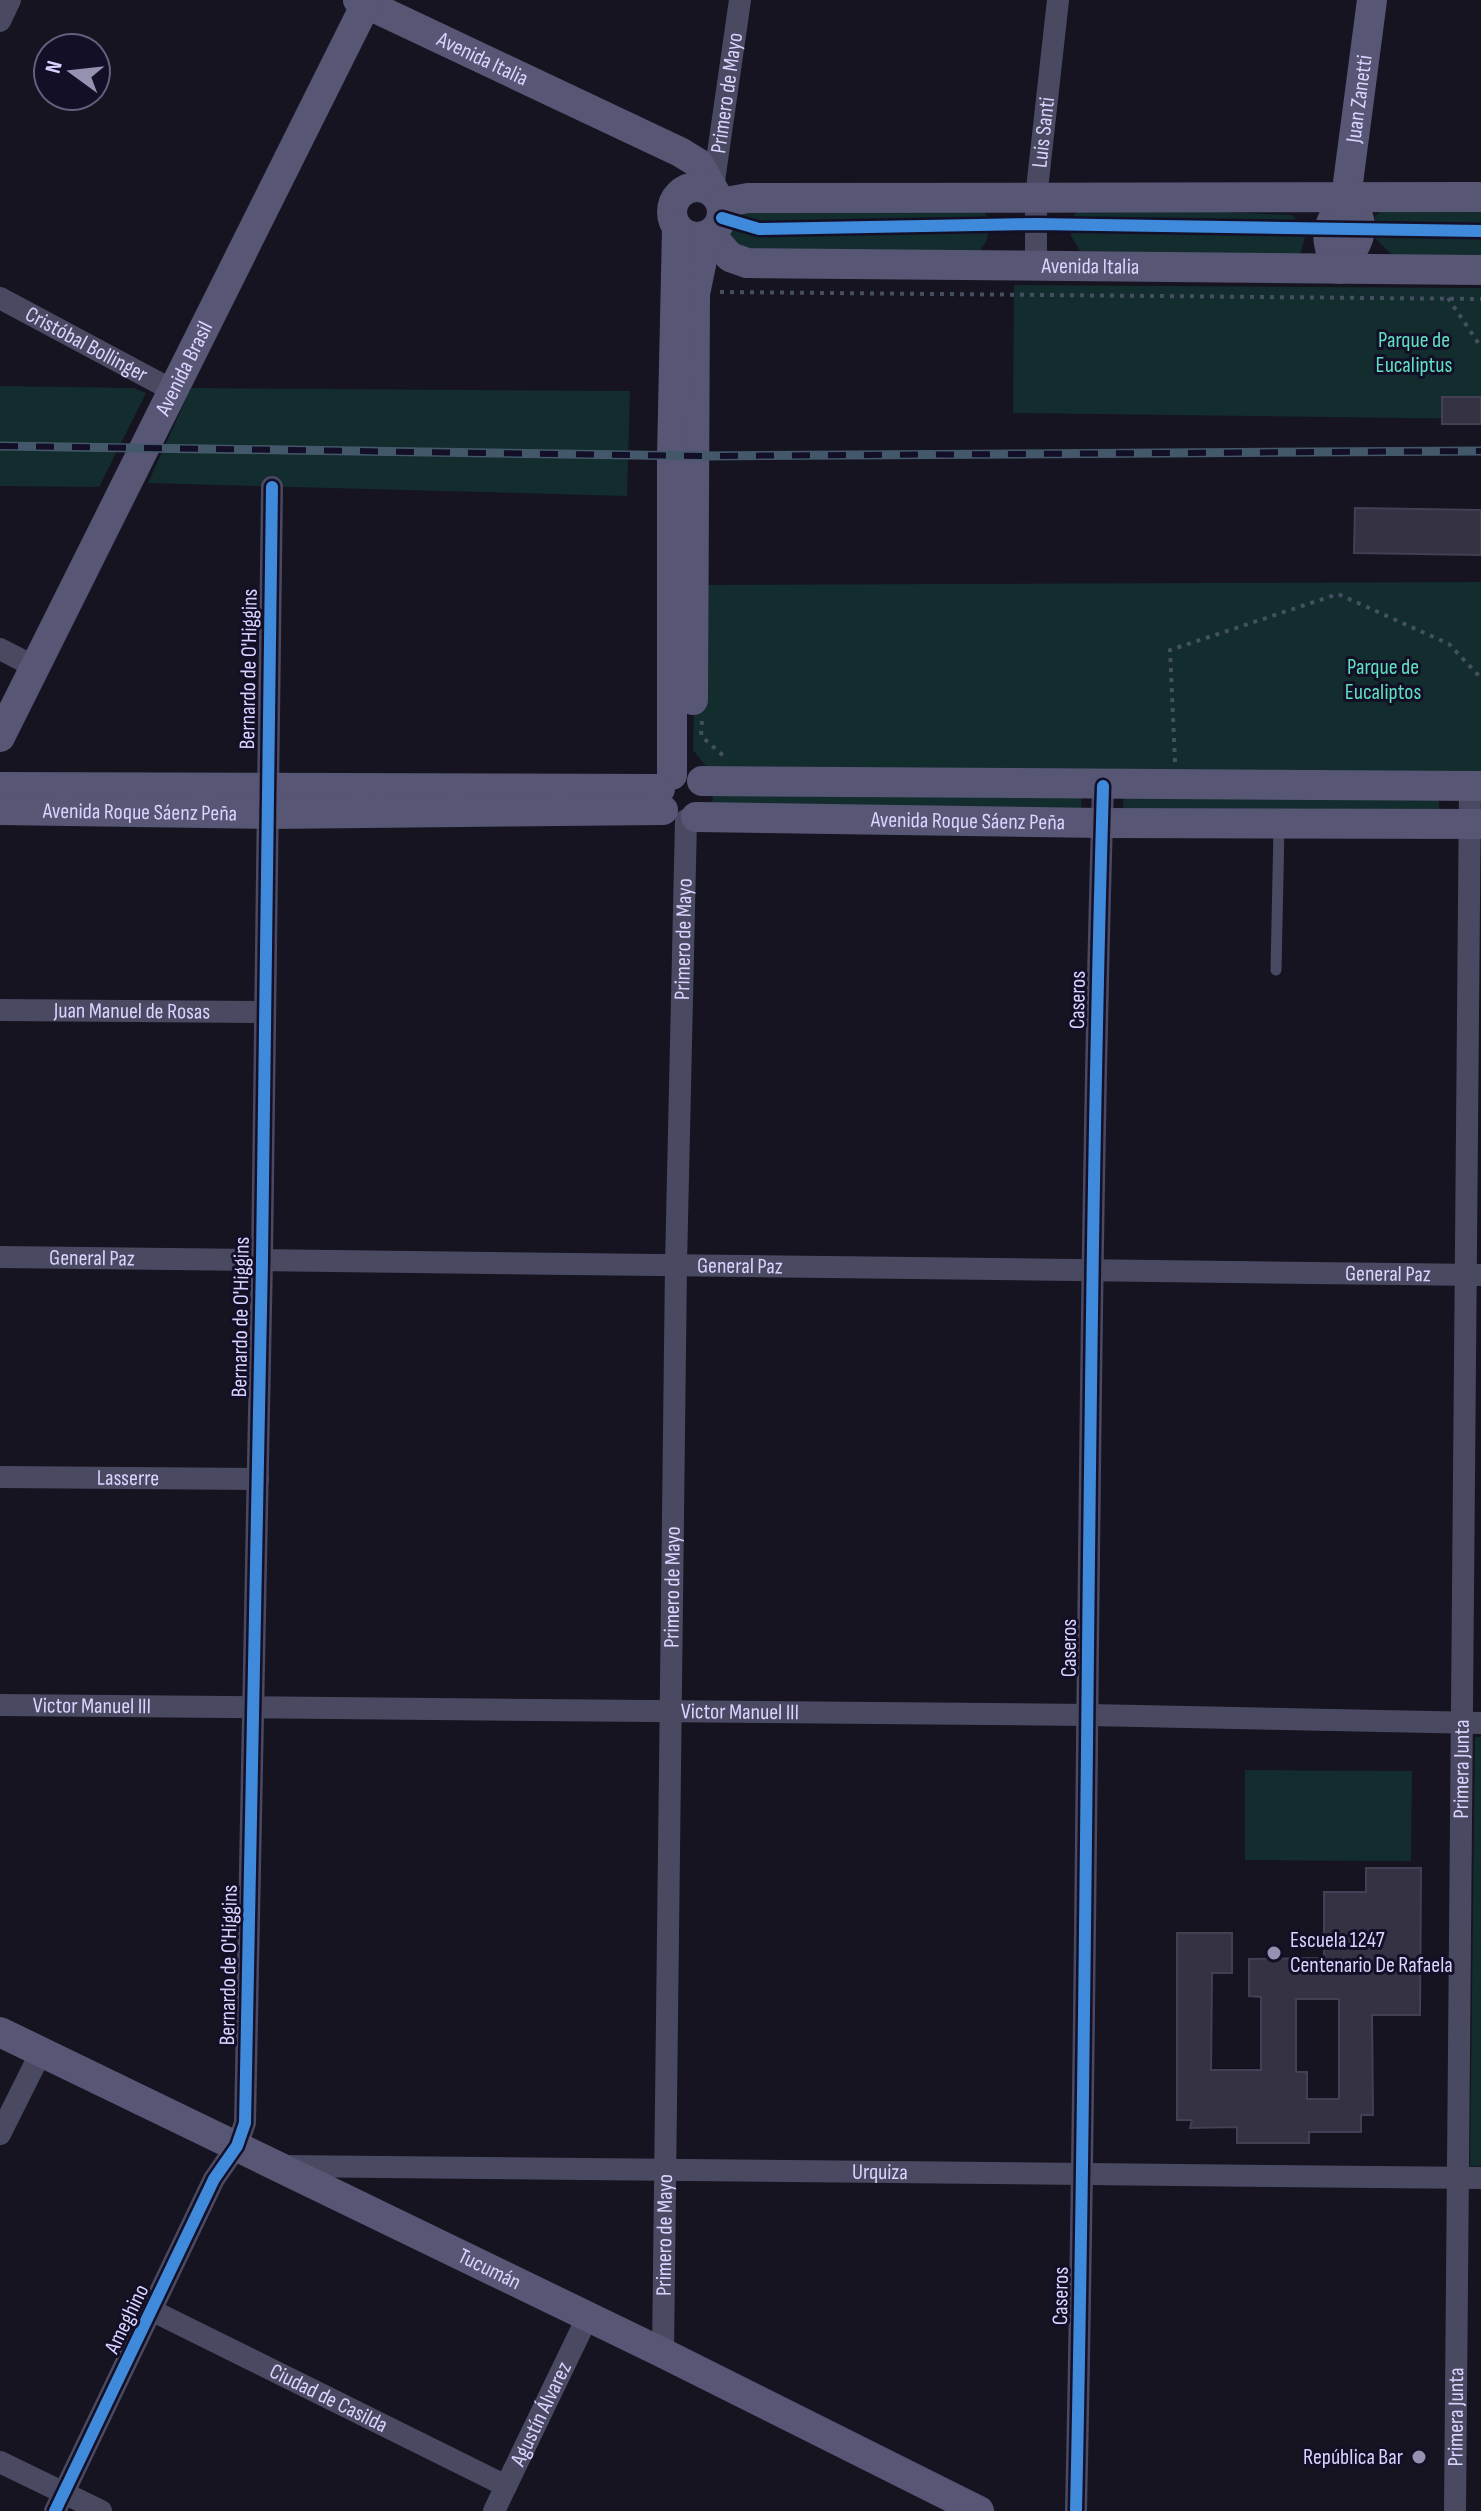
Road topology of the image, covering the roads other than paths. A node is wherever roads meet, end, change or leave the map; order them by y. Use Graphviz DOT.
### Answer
graph roads {
  1 [pos="10,0"];
  2 [pos="740,0"];
  3 [pos="1058,0"];
  4 [pos="1372,0"];
  5 [pos="364,1"];
  6 [pos="0,21"];
  7 [pos="648,139"];
  8 [pos="1481,197"];
  9 [pos="1346,198"];
  10 [pos="1036,211"];
  11 [pos="715,212"];
  12 [pos="675,216"];
  13 [pos="1036,266"];
  14 [pos="1339,269"];
  15 [pos="1481,270"];
  16 [pos="0,298"];
  17 [pos="172,390"];
  18 [pos="272,487"];
  19 [pos="682,579"];
  20 [pos="0,649"];
  21 [pos="35,667"];
  22 [pos="0,737"];
  23 [pos="1103,786"];
  24 [pos="1476,786"];
  25 [pos="0,787"];
  26 [pos="682,795"];
  27 [pos="268,802"];
  28 [pos="0,810"];
  29 [pos="1279,822"];
  30 [pos="1102,823"];
  31 [pos="1475,823"];
  32 [pos="1276,970"];
  33 [pos="0,1010"];
  34 [pos="265,1012"];
  35 [pos="0,1257"];
  36 [pos="262,1259"];
  37 [pos="676,1265"];
  38 [pos="1092,1269"];
  39 [pos="1473,1275"];
  40 [pos="0,1477"];
  41 [pos="258,1479"];
  42 [pos="0,1705"];
  43 [pos="254,1707"];
  44 [pos="670,1712"];
  45 [pos="1089,1715"];
  46 [pos="1471,1723"];
  47 [pos="0,2032"];
  48 [pos="41,2052"];
  49 [pos="0,2134"];
  50 [pos="237,2146"];
  51 [pos="279,2166"];
  52 [pos="665,2169"];
  53 [pos="1084,2175"];
  54 [pos="1458,2178"];
  55 [pos="1481,2178"];
  56 [pos="153,2311"];
  57 [pos="587,2318"];
  58 [pos="663,2353"];
  59 [pos="0,2462"];
  60 [pos="506,2486"];
  61 [pos="60,2502"];
  62 [pos="969,2509"];
  63 [pos="101,2511"];
  64 [pos="494,2511"];
  65 [pos="1076,2511"];
  66 [pos="1455,2511"];
  1 -- 6 [label="street"];
  2 -- 11 [label="street, Primero de Mayo"];
  3 -- 10 [label="street, Luis Santi"];
  4 -- 9 [label="street, Juan Zanetti"];
  5 -- 7 [label="street, Avenida Italia"];
  5 -- 17 [label="street, Avenida Brasil"];
  7 -- 11 [label="street, Avenida Italia"];
  7 -- 12 [label="street, Avenida Italia"];
  8 -- 9 [label="street"];
  9 -- 10 [label="street"];
  9 -- 14 [label="street, Juan Zanetti"];
  9 -- 14 [label="street"];
  10 -- 11 [label="street"];
  10 -- 13 [label="street, Luis Santi"];
  11 -- 12 [label="street"];
  11 -- 12 [label="street"];
  11 -- 13 [label="street, Avenida Italia"];
  11 -- 19 [label="street, Primero de Mayo"];
  12 -- 19 [label="street, Primero de Mayo"];
  13 -- 14 [label="street, Avenida Italia"];
  14 -- 15 [label="street, Avenida Italia"];
  16 -- 17 [label="street, Cristóbal Bollinger"];
  17 -- 21 [label="street, Avenida Brasil"];
  18 -- 27 [label="street, Bernardo de O'Higgins"];
  19 -- 26 [label="street, Primero de Mayo"];
  20 -- 21 [label="street"];
  21 -- 22 [label="street, Avenida Brasil"];
  23 -- 24 [label="street, Avenida Roque Sáenz Peña"];
  23 -- 26 [label="street, Avenida Roque Sáenz Peña"];
  23 -- 30 [label="street, Caseros"];
  24 -- 31 [label="street, Primera Junta"];
  25 -- 27 [label="street, Avenida Roque Sáenz Peña"];
  26 -- 27 [label="street, Avenida Roque Sáenz Peña"];
  26 -- 30 [label="street, Avenida Roque Sáenz Peña"];
  26 -- 37 [label="street, Primero de Mayo"];
  27 -- 28 [label="street, Avenida Roque Sáenz Peña"];
  27 -- 34 [label="street, Bernardo de O'Higgins"];
  29 -- 30 [label="street, Avenida Roque Sáenz Peña"];
  29 -- 31 [label="street, Avenida Roque Sáenz Peña"];
  29 -- 32 [label="lane"];
  30 -- 38 [label="street, Caseros"];
  31 -- 39 [label="street, Primera Junta"];
  33 -- 34 [label="street, Juan Manuel de Rosas"];
  34 -- 36 [label="street, Bernardo de O'Higgins"];
  35 -- 36 [label="street, General Paz"];
  36 -- 37 [label="street, General Paz"];
  36 -- 41 [label="street, Bernardo de O'Higgins"];
  37 -- 38 [label="street, General Paz"];
  37 -- 44 [label="street, Primero de Mayo"];
  38 -- 39 [label="street, General Paz"];
  38 -- 45 [label="street, Caseros"];
  39 -- 46 [label="street, Primera Junta"];
  40 -- 41 [label="street, Lasserre"];
  41 -- 43 [label="street, Bernardo de O'Higgins"];
  42 -- 43 [label="street, Victor Manuel III"];
  43 -- 44 [label="street, Victor Manuel III"];
  43 -- 50 [label="street, Bernardo de O'Higgins"];
  44 -- 45 [label="street, Victor Manuel III"];
  44 -- 52 [label="street, Primero de Mayo"];
  45 -- 46 [label="street, Victor Manuel III"];
  45 -- 53 [label="street, Caseros"];
  46 -- 54 [label="street, Primera Junta"];
  47 -- 48 [label="street, Tucumán"];
  48 -- 49 [label="street"];
  48 -- 50 [label="street, Tucumán"];
  50 -- 51 [label="street, Tucumán"];
  50 -- 56 [label="street, Ameghino"];
  51 -- 52 [label="street, Urquiza"];
  51 -- 57 [label="street, Tucumán"];
  52 -- 53 [label="street, Urquiza"];
  52 -- 58 [label="street, Primero de Mayo"];
  53 -- 54 [label="street, Urquiza"];
  53 -- 65 [label="street, Caseros"];
  54 -- 55 [label="street, Urquiza"];
  54 -- 66 [label="street, Primera Junta"];
  56 -- 60 [label="street, Ciudad de Casilda"];
  56 -- 61 [label="street, Ameghino"];
  57 -- 58 [label="street, Tucumán"];
  57 -- 60 [label="street, Agustín Álvarez"];
  58 -- 62 [label="street, Tucumán"];
  59 -- 61 [label="street"];
  60 -- 64 [label="street, Agustín Álvarez"];
  61 -- 63 [label="street"];
}
